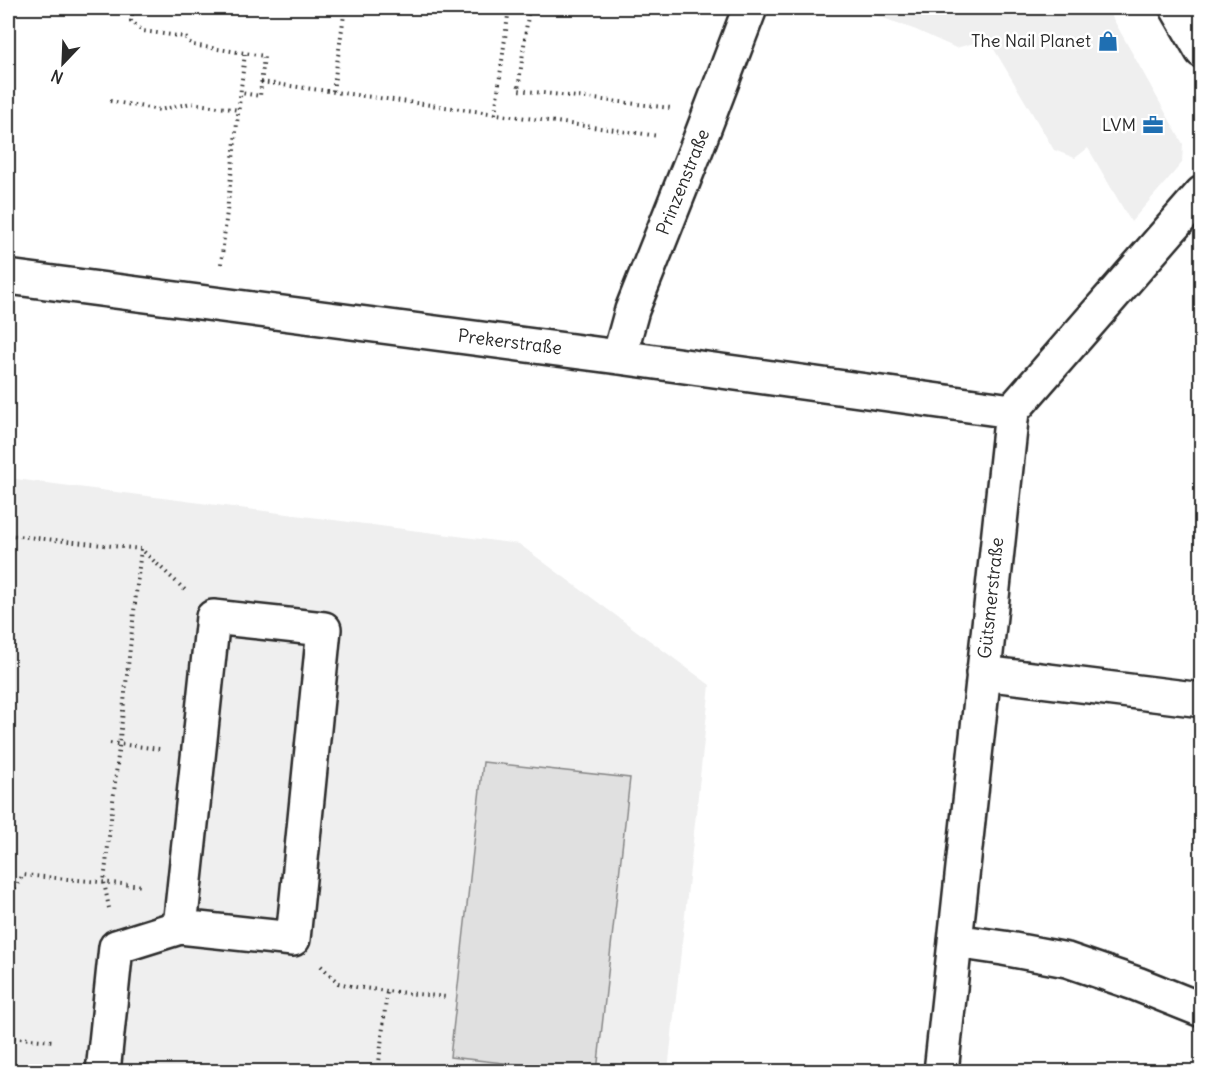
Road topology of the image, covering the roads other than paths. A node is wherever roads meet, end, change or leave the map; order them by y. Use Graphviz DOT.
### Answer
graph roads {
  1 [pos="750,8"];
  2 [pos="1177,8"];
  3 [pos="1202,51"];
  4 [pos="1202,193"];
  5 [pos="8,277"];
  6 [pos="619,357"];
  7 [pos="1012,411"];
  8 [pos="983,673"];
  9 [pos="1202,700"];
  10 [pos="180,927"];
  11 [pos="955,941"];
  12 [pos="1202,1010"];
  13 [pos="103,1071"];
  14 [pos="941,1071"];
  1 -- 6 [label="street, Prinzenstraße"];
  2 -- 3 [label="street"];
  4 -- 7 [label="street"];
  5 -- 6 [label="street, Prekerstraße"];
  6 -- 7 [label="street, Prekerstraße"];
  7 -- 8 [label="street, Gütsmerstraße"];
  8 -- 9 [label="street"];
  8 -- 11 [label="street, Gütsmerstraße"];
  10 -- 10 [label="street"];
  10 -- 13 [label="street"];
  11 -- 12 [label="street"];
  11 -- 14 [label="street, Gütsmerstraße"];
}
